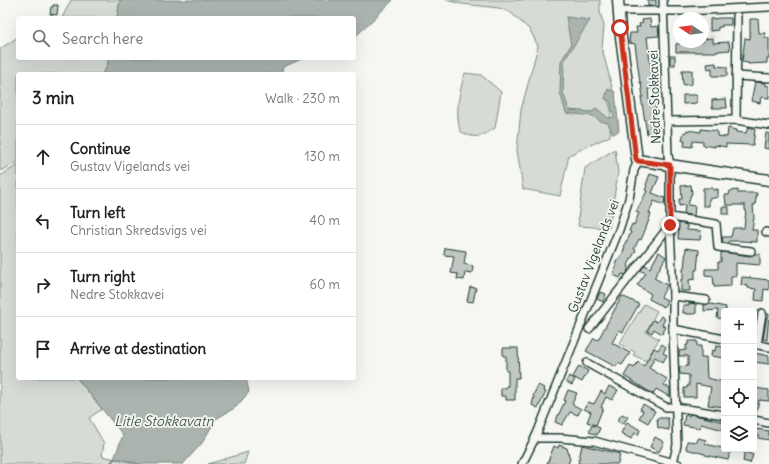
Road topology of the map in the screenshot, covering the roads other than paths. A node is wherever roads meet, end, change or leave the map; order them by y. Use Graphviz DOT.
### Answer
graph roads {
  1 [pos="618,0"];
  2 [pos="663,0"];
  3 [pos="737,0"];
  4 [pos="769,7"];
  5 [pos="736,8"];
  6 [pos="663,11"];
  7 [pos="619,12"];
  8 [pos="737,16"];
  9 [pos="736,76"];
  10 [pos="769,78"];
  11 [pos="736,120"];
  12 [pos="668,121"];
  13 [pos="769,125"];
  14 [pos="638,161"];
  15 [pos="670,165"];
  16 [pos="769,180"];
  17 [pos="670,217"];
  18 [pos="670,225"];
  19 [pos="751,251"];
  20 [pos="673,296"];
  21 [pos="706,300"];
  22 [pos="762,313"];
  23 [pos="589,329"];
  24 [pos="673,329"];
  25 [pos="721,338"];
  26 [pos="756,344"];
  27 [pos="757,345"];
  28 [pos="769,347"];
  29 [pos="587,363"];
  30 [pos="675,407"];
  31 [pos="721,415"];
  32 [pos="757,421"];
  33 [pos="769,423"];
  34 [pos="536,436"];
  35 [pos="676,463"];
  36 [pos="522,464"];
  1 -- 7 [label="main road, Gustav Vigelands vei"];
  2 -- 6 [label="street, Nedre Stokkavei"];
  3 -- 5 [label="street"];
  4 -- 5 [label="street"];
  5 -- 6 [label="street"];
  6 -- 7 [label="street"];
  6 -- 12 [label="street, Nedre Stokkavei"];
  7 -- 14 [label="main road, Gustav Vigelands vei"];
  8 -- 9 [label="street"];
  9 -- 10 [label="street"];
  9 -- 11 [label="street"];
  11 -- 12 [label="street"];
  11 -- 13 [label="street"];
  12 -- 15 [label="street, Nedre Stokkavei"];
  14 -- 15 [label="main road"];
  14 -- 34 [label="street, Gustav Vigelands vei"];
  15 -- 16 [label="main road"];
  15 -- 17 [label="street, Nedre Stokkavei"];
  17 -- 18 [label="street, Nedre Stokkavei"];
  17 -- 19 [label="street"];
  18 -- 20 [label="street, Nedre Stokkavei"];
  18 -- 23 [label="street"];
  20 -- 21 [label="street"];
  20 -- 24 [label="street, Nedre Stokkavei"];
  22 -- 26 [label="street"];
  24 -- 25 [label="street"];
  24 -- 30 [label="street, Nedre Stokkavei"];
  27 -- 28 [label="street"];
  29 -- 30 [label="street"];
  30 -- 31 [label="street"];
  30 -- 35 [label="street, Nedre Stokkavei"];
  32 -- 33 [label="street"];
  34 -- 35 [label="street"];
  34 -- 36 [label="street, Gustav Vigelands vei"];
}
